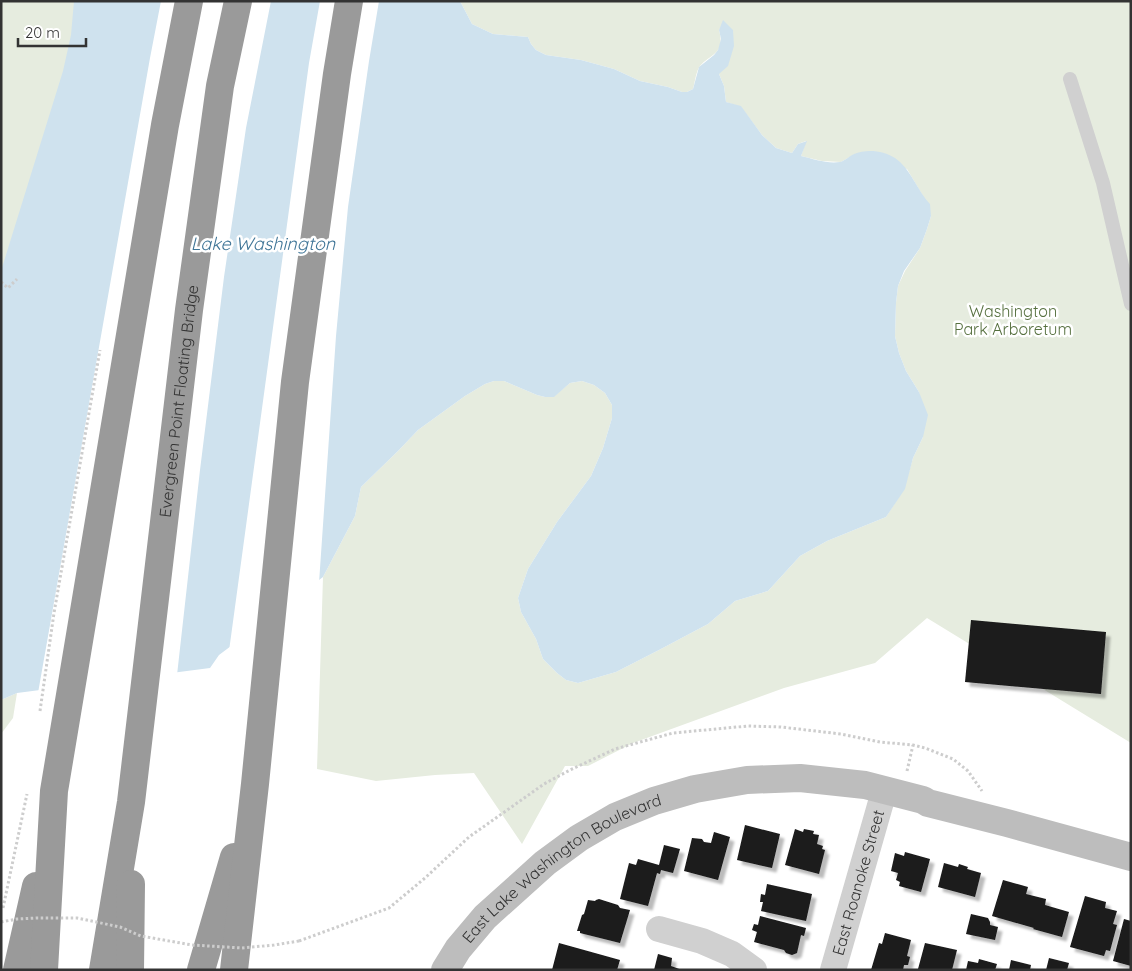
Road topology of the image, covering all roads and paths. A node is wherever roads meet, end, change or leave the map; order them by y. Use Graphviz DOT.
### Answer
graph roads {
  1 [pos="189,1"];
  2 [pos="238,1"];
  3 [pos="349,1"];
  4 [pos="1070,78"];
  5 [pos="17,279"];
  6 [pos="1,282"];
  7 [pos="1131,304"];
  8 [pos="913,745"];
  9 [pos="906,778"];
  10 [pos="255,784"];
  11 [pos="853,784"];
  12 [pos="985,793"];
  13 [pos="883,795"];
  14 [pos="45,798"];
  15 [pos="131,802"];
  16 [pos="928,803"];
  17 [pos="1131,857"];
  18 [pos="1,917"];
  19 [pos="1,922"];
  20 [pos="658,929"];
  21 [pos="17,970"];
  22 [pos="44,970"];
  23 [pos="103,970"];
  24 [pos="130,970"];
  25 [pos="201,970"];
  26 [pos="234,970"];
  27 [pos="445,970"];
  28 [pos="754,970"];
  29 [pos="833,970"];
  1 -- 14 [label="highway"];
  2 -- 15 [label="highway, Evergreen Point Floating Bridge"];
  3 -- 10 [label="highway"];
  4 -- 7 [label="lane"];
  5 -- 6 [label="path"];
  8 -- 9 [label="path"];
  8 -- 12 [label="path"];
  8 -- 19 [label="path, bridge"];
  10 -- 25 [label="highway"];
  10 -- 26 [label="highway"];
  11 -- 13 [label="main road"];
  11 -- 16 [label="main road"];
  11 -- 27 [label="main road, East Lake Washington Boulevard"];
  13 -- 16 [label="main road"];
  13 -- 29 [label="street, East Roanoke Street"];
  14 -- 18 [label="path"];
  14 -- 21 [label="highway"];
  14 -- 22 [label="highway"];
  15 -- 23 [label="highway"];
  15 -- 24 [label="highway"];
  16 -- 17 [label="main road"];
  20 -- 28 [label="street"];
}
